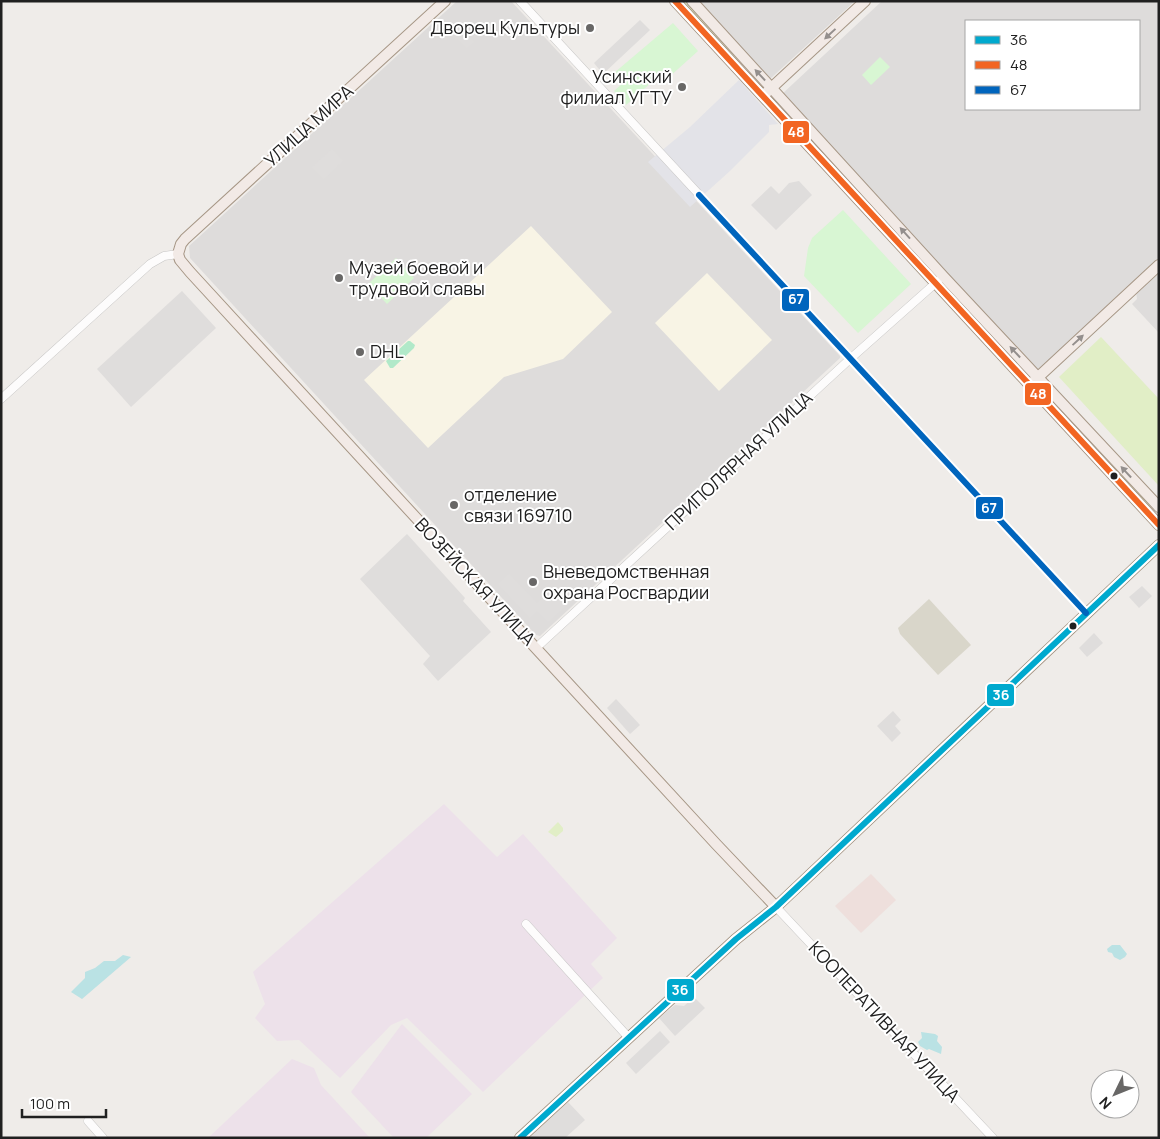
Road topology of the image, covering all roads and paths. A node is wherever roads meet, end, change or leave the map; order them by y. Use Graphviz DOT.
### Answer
graph roads {
  1 [pos="445,1"];
  2 [pos="520,1"];
  3 [pos="675,1"];
  4 [pos="692,1"];
  5 [pos="866,1"];
  6 [pos="772,88"];
  7 [pos="762,96"];
  8 [pos="178,254"];
  9 [pos="1159,265"];
  10 [pos="939,279"];
  11 [pos="850,359"];
  12 [pos="1038,377"];
  13 [pos="1029,385"];
  14 [pos="1,399"];
  15 [pos="1159,508"];
  16 [pos="1159,526"];
  17 [pos="1159,545"];
  18 [pos="1086,613"];
  19 [pos="536,648"];
  20 [pos="776,907"];
  21 [pos="526,924"];
  22 [pos="629,1038"];
  23 [pos="88,1121"];
  24 [pos="103,1138"];
  25 [pos="520,1138"];
  26 [pos="993,1138"];
  1 -- 8 [label="main road, УЛИЦА МИРА"];
  2 -- 11 [label="street"];
  3 -- 7 [label="main road"];
  6 -- 4 [label="main road, one-way"];
  5 -- 6 [label="main road, one-way"];
  6 -- 7 [label="main road"];
  10 -- 6 [label="main road, one-way"];
  7 -- 10 [label="main road"];
  8 -- 14 [label="street"];
  8 -- 19 [label="main road, ВОЗЕЙСКАЯ УЛИЦА"];
  12 -- 9 [label="main road, one-way"];
  10 -- 11 [label="street, ПРИПОЛЯРНАЯ УЛИЦА"];
  12 -- 10 [label="main road, one-way"];
  10 -- 13 [label="main road"];
  11 -- 18 [label="street"];
  11 -- 19 [label="street, ПРИПОЛЯРНАЯ УЛИЦА"];
  12 -- 13 [label="main road"];
  15 -- 12 [label="main road, one-way"];
  13 -- 16 [label="main road"];
  17 -- 18 [label="main road"];
  18 -- 20 [label="main road"];
  19 -- 20 [label="main road, ВОЗЕЙСКАЯ УЛИЦА"];
  20 -- 22 [label="main road"];
  20 -- 26 [label="street, КООПЕРАТИВНАЯ УЛИЦА"];
  21 -- 22 [label="street"];
  22 -- 25 [label="main road"];
  23 -- 24 [label="street"];
}
